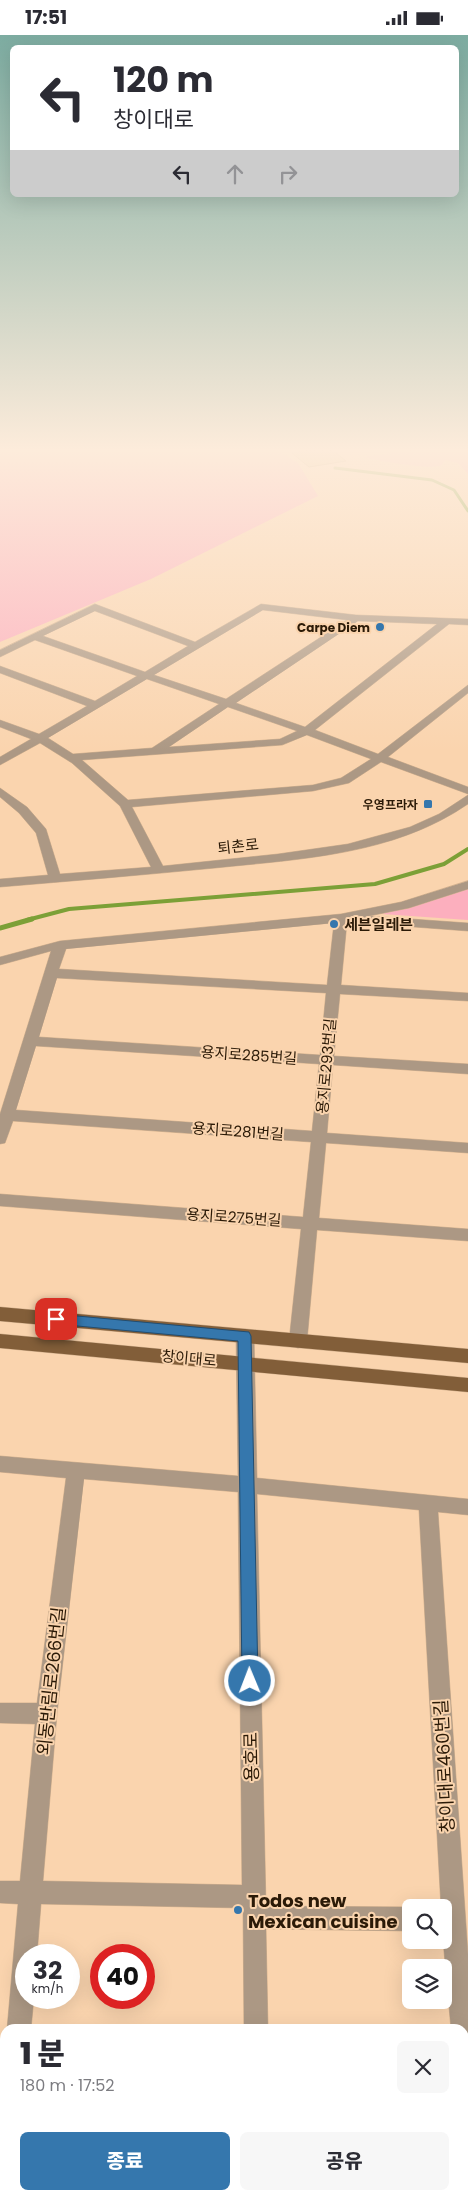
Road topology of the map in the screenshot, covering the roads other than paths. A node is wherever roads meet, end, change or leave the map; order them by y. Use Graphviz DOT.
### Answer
graph roads {
  1 [pos="356,618"];
  2 [pos="447,621"];
  3 [pos="468,622"];
  4 [pos="35,637"];
  5 [pos="196,646"];
  6 [pos="0,654"];
  7 [pos="0,669"];
  8 [pos="146,675"];
  9 [pos="468,688"];
  10 [pos="228,703"];
  11 [pos="96,705"];
  12 [pos="0,723"];
  13 [pos="307,731"];
  14 [pos="40,738"];
  15 [pos="156,751"];
  16 [pos="70,758"];
  17 [pos="380,758"];
  18 [pos="0,762"];
  19 [pos="0,791"];
  20 [pos="468,791"];
  21 [pos="468,799"];
  22 [pos="126,804"];
  23 [pos="159,870"];
  24 [pos="55,878"];
  25 [pos="0,883"];
  26 [pos="468,885"];
  27 [pos="341,918"];
  28 [pos="468,927"];
  29 [pos="60,945"];
  30 [pos="0,961"];
  31 [pos="52,973"];
  32 [pos="334,989"];
  33 [pos="468,997"];
  34 [pos="30,1041"];
  35 [pos="327,1060"];
  36 [pos="468,1069"];
  37 [pos="7,1115"];
  38 [pos="319,1137"];
  39 [pos="0,1139"];
  40 [pos="468,1148"];
  41 [pos="0,1200"];
  42 [pos="311,1223"];
  43 [pos="468,1235"];
  44 [pos="0,1314"];
  45 [pos="245,1336"];
  46 [pos="0,1341"];
  47 [pos="298,1341"];
  48 [pos="468,1356"];
  49 [pos="245,1363"];
  50 [pos="468,1385"];
  51 [pos="0,1464"];
  52 [pos="76,1471"];
  53 [pos="247,1485"];
  54 [pos="428,1503"];
  55 [pos="468,1507"];
  56 [pos="0,1713"];
  57 [pos="46,1714"];
  58 [pos="0,1892"];
  59 [pos="30,1893"];
  60 [pos="254,1907"];
  61 [pos="402,1918"];
  62 [pos="455,1919"];
  63 [pos="19,2024"];
  64 [pos="256,2024"];
  65 [pos="463,2024"];
  1 -- 2 [label="street"];
  1 -- 5 [label="street"];
  1 -- 10 [label="street"];
  2 -- 3 [label="street"];
  2 -- 13 [label="street"];
  4 -- 5 [label="street"];
  4 -- 6 [label="street"];
  4 -- 8 [label="street"];
  5 -- 8 [label="street"];
  7 -- 11 [label="street"];
  8 -- 10 [label="street"];
  8 -- 11 [label="street"];
  9 -- 17 [label="street"];
  10 -- 13 [label="street"];
  10 -- 15 [label="street"];
  11 -- 14 [label="street"];
  12 -- 14 [label="street"];
  13 -- 15 [label="street"];
  13 -- 17 [label="street"];
  14 -- 16 [label="street"];
  14 -- 18 [label="street"];
  15 -- 16 [label="street"];
  16 -- 22 [label="street"];
  17 -- 20 [label="street"];
  17 -- 22 [label="street"];
  19 -- 24 [label="street"];
  21 -- 23 [label="street, 퇴촌로"];
  22 -- 23 [label="street"];
  23 -- 24 [label="street, 퇴촌로"];
  24 -- 25 [label="street, 퇴촌로"];
  26 -- 27 [label="street"];
  27 -- 28 [label="street"];
  27 -- 29 [label="street"];
  27 -- 32 [label="street, 용지로293번길"];
  29 -- 30 [label="street"];
  29 -- 31 [label="street"];
  31 -- 32 [label="street"];
  31 -- 34 [label="street"];
  32 -- 33 [label="street"];
  32 -- 35 [label="street, 용지로293번길"];
  34 -- 35 [label="street, 용지로285번길"];
  34 -- 37 [label="street"];
  35 -- 36 [label="street, 용지로285번길"];
  35 -- 38 [label="street, 용지로293번길"];
  37 -- 38 [label="street, 용지로281번길"];
  37 -- 39 [label="street"];
  38 -- 40 [label="street, 용지로281번길"];
  38 -- 42 [label="street, 용지로293번길"];
  41 -- 42 [label="street, 용지로275번길"];
  42 -- 43 [label="street, 용지로275번길"];
  42 -- 47 [label="street, 용지로293번길"];
  44 -- 45 [label="main road, 창이대로"];
  45 -- 47 [label="main road, 창이대로"];
  45 -- 49 [label="street, 용호로"];
  46 -- 49 [label="main road, 창이대로"];
  47 -- 48 [label="main road, 창이대로"];
  49 -- 50 [label="main road, 창이대로"];
  49 -- 53 [label="street, 용호로"];
  51 -- 52 [label="street"];
  52 -- 53 [label="street"];
  52 -- 57 [label="street, 외동반림로266번길"];
  53 -- 54 [label="street"];
  53 -- 60 [label="street, 용호로"];
  54 -- 55 [label="street"];
  54 -- 62 [label="street, 창이대로460번길"];
  56 -- 57 [label="street"];
  57 -- 59 [label="street, 외동반림로266번길"];
  58 -- 59 [label="street"];
  59 -- 60 [label="street"];
  59 -- 63 [label="street, 외동반림로266번길"];
  60 -- 61 [label="street"];
  60 -- 64 [label="street, 용호로"];
  62 -- 65 [label="street, 창이대로460번길"];
}
